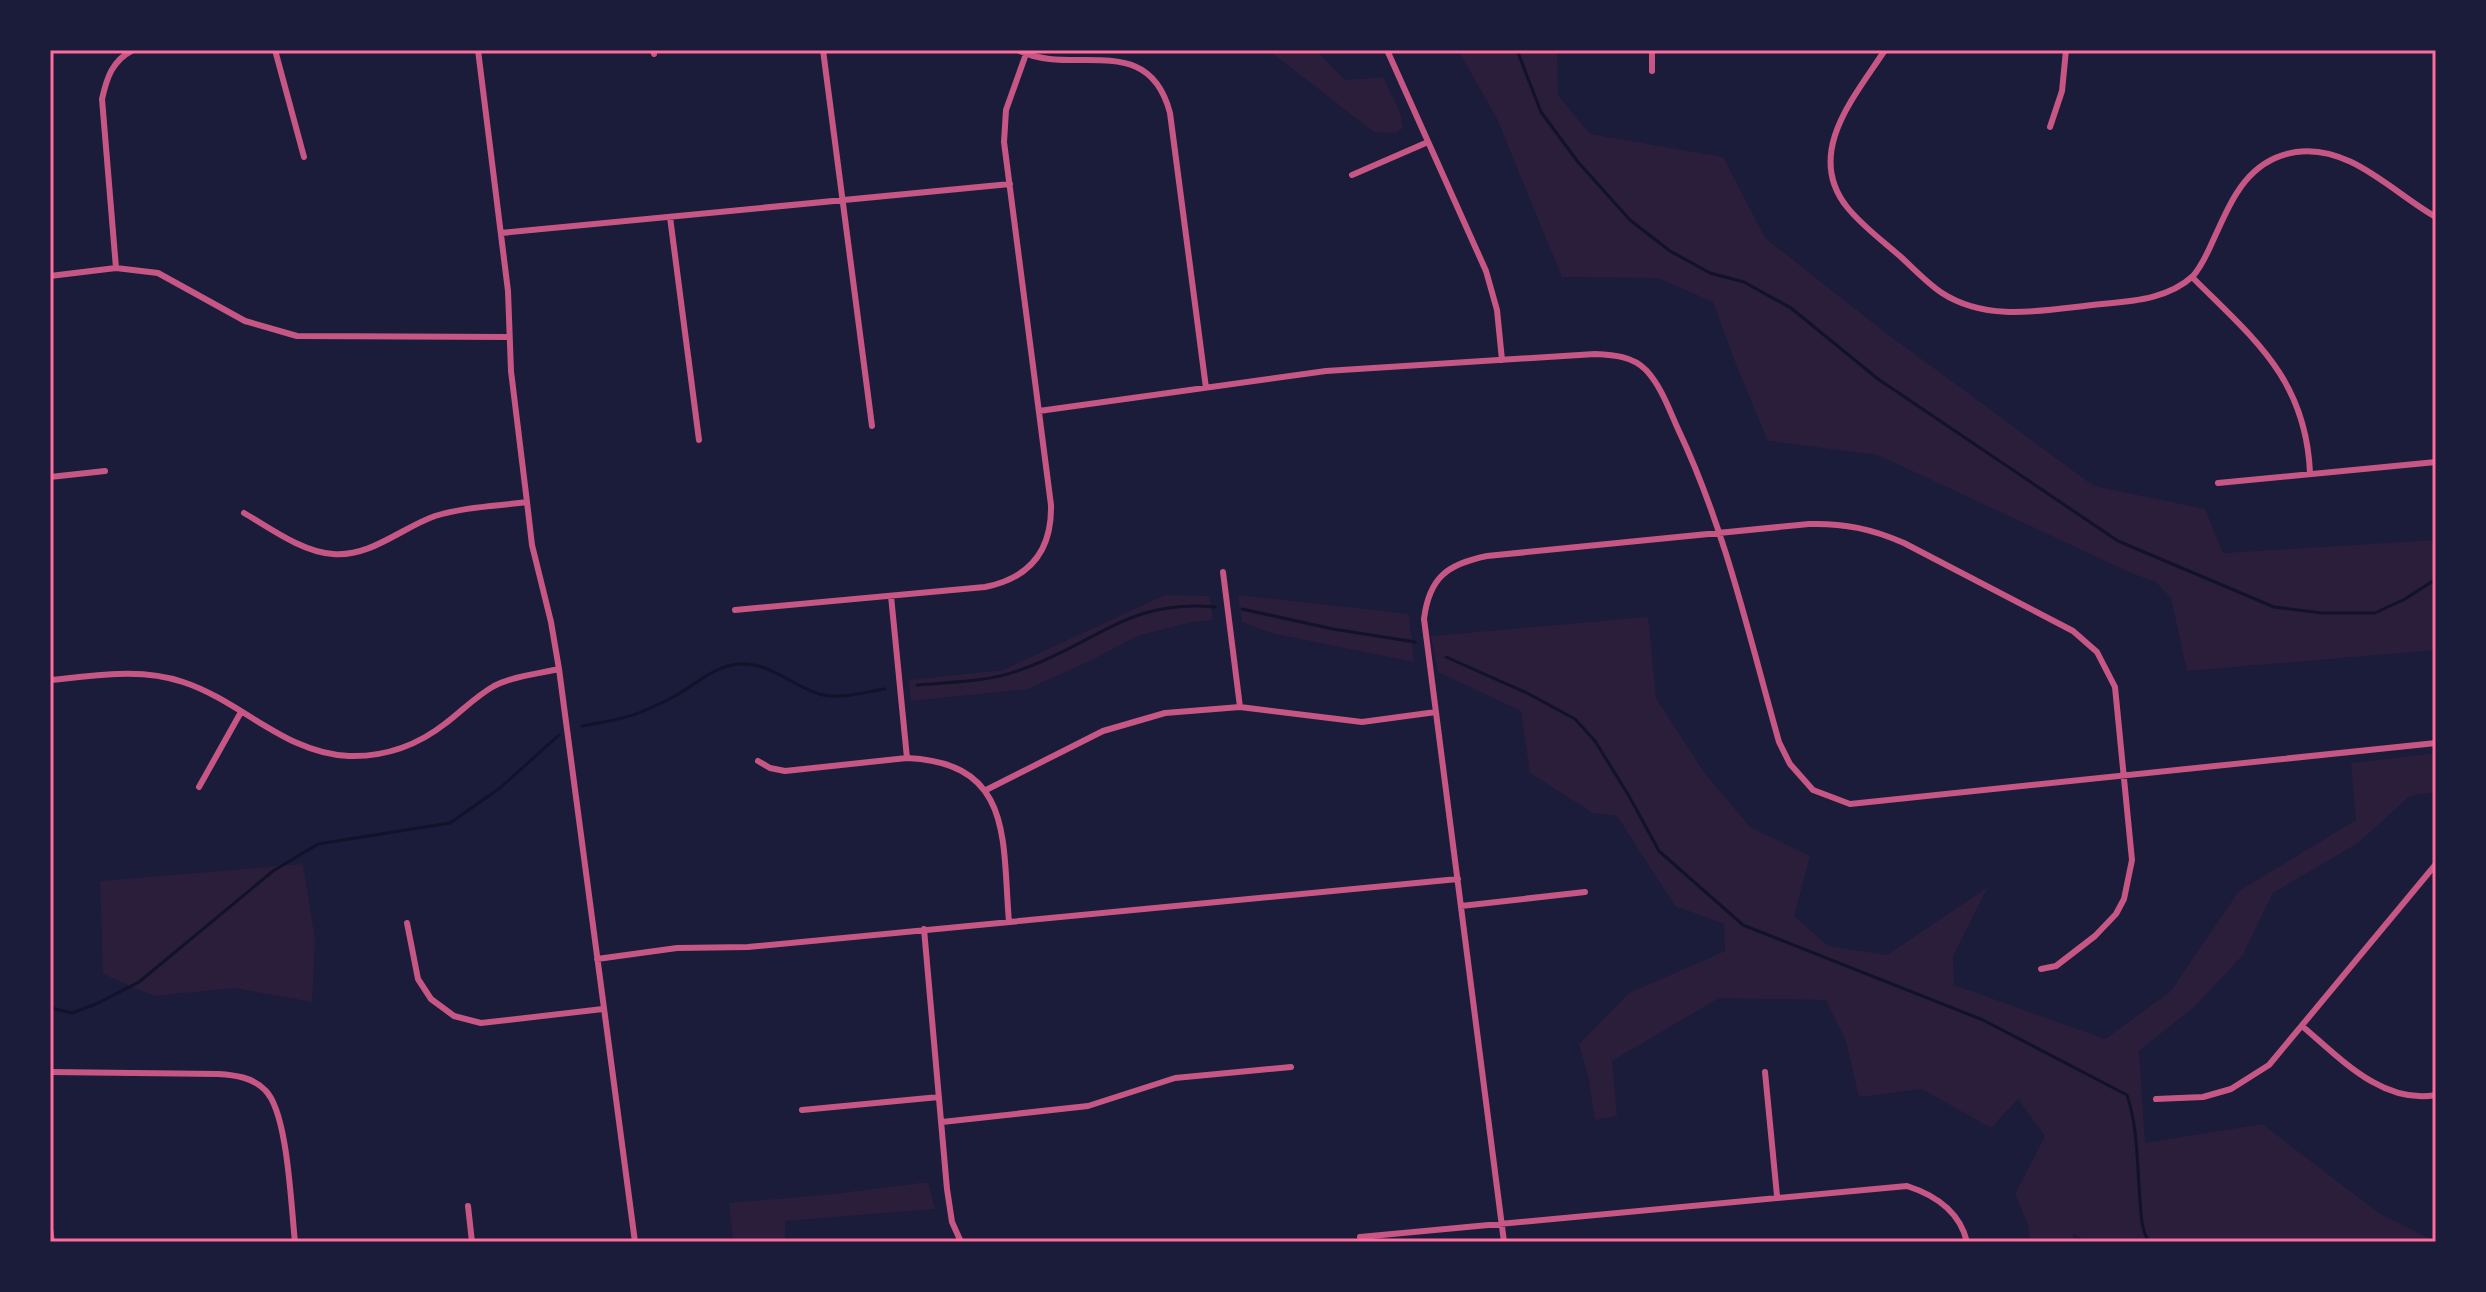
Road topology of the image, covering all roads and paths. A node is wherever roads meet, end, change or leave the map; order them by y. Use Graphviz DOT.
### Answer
graph roads {
  1 [pos="133,50"];
  2 [pos="275,50"];
  3 [pos="478,50"];
  4 [pos="823,50"];
  5 [pos="1018,50"];
  6 [pos="1387,50"];
  7 [pos="1652,50"];
  8 [pos="1885,50"];
  9 [pos="2066,50"];
  10 [pos="1026,54"];
  11 [pos="1652,71"];
  12 [pos="2050,127"];
  13 [pos="1428,142"];
  14 [pos="304,157"];
  15 [pos="1352,175"];
  16 [pos="1010,184"];
  17 [pos="843,202"];
  18 [pos="670,217"];
  19 [pos="2436,217"];
  20 [pos="501,233"];
  21 [pos="116,268"];
  22 [pos="50,276"];
  23 [pos="2192,277"];
  24 [pos="509,337"];
  25 [pos="1502,360"];
  26 [pos="1206,388"];
  27 [pos="1039,411"];
  28 [pos="872,426"];
  29 [pos="699,440"];
  30 [pos="2436,462"];
  31 [pos="105,471"];
  32 [pos="2310,473"];
  33 [pos="50,477"];
  34 [pos="2218,483"];
  35 [pos="527,502"];
  36 [pos="244,513"];
  37 [pos="1720,534"];
  38 [pos="1223,572"];
  39 [pos="891,596"];
  40 [pos="735,610"];
  41 [pos="559,669"];
  42 [pos="50,680"];
  43 [pos="1240,707"];
  44 [pos="241,712"];
  45 [pos="1436,712"];
  46 [pos="2436,743"];
  47 [pos="907,758"];
  48 [pos="758,761"];
  49 [pos="2125,774"];
  50 [pos="199,787"];
  51 [pos="986,790"];
  52 [pos="2436,864"];
  53 [pos="1458,879"];
  54 [pos="1585,892"];
  55 [pos="1461,906"];
  56 [pos="1009,922"];
  57 [pos="407,923"];
  58 [pos="924,929"];
  59 [pos="597,959"];
  60 [pos="2041,969"];
  61 [pos="603,1009"];
  62 [pos="2302,1026"];
  63 [pos="1291,1067"];
  64 [pos="50,1072"];
  65 [pos="1765,1072"];
  66 [pos="2436,1095"];
  67 [pos="939,1097"];
  68 [pos="2156,1099"];
  69 [pos="802,1110"];
  70 [pos="942,1122"];
  71 [pos="1777,1196"];
  72 [pos="468,1206"];
  73 [pos="1502,1223"];
  74 [pos="50,1229"];
  75 [pos="1360,1237"];
  76 [pos="52,1242"];
  77 [pos="295,1242"];
  78 [pos="472,1242"];
  79 [pos="635,1242"];
  80 [pos="961,1242"];
  81 [pos="1504,1242"];
  82 [pos="1967,1242"];
  1 -- 21 [label="street"];
  2 -- 14 [label="street"];
  3 -- 20 [label="street"];
  4 -- 17 [label="street"];
  5 -- 10 [label="street"];
  6 -- 13 [label="street"];
  7 -- 11 [label="street"];
  8 -- 23 [label="street"];
  9 -- 12 [label="street"];
  10 -- 16 [label="street"];
  10 -- 26 [label="street"];
  13 -- 15 [label="street"];
  13 -- 25 [label="street"];
  16 -- 17 [label="street"];
  16 -- 27 [label="street"];
  17 -- 18 [label="street"];
  17 -- 28 [label="street"];
  18 -- 20 [label="street"];
  18 -- 29 [label="street"];
  19 -- 23 [label="street"];
  20 -- 24 [label="street"];
  21 -- 22 [label="street"];
  21 -- 24 [label="street"];
  23 -- 32 [label="street"];
  24 -- 35 [label="street"];
  25 -- 26 [label="street"];
  25 -- 37 [label="street"];
  26 -- 27 [label="street"];
  27 -- 39 [label="street"];
  30 -- 32 [label="street"];
  31 -- 33 [label="street"];
  32 -- 34 [label="street"];
  35 -- 36 [label="street"];
  35 -- 41 [label="street"];
  37 -- 45 [label="street"];
  37 -- 49 [label="street"];
  37 -- 49 [label="street"];
  38 -- 43 [label="street"];
  39 -- 40 [label="street"];
  39 -- 47 [label="street"];
  41 -- 44 [label="street"];
  41 -- 59 [label="street"];
  42 -- 44 [label="street"];
  43 -- 45 [label="street"];
  43 -- 51 [label="street"];
  44 -- 50 [label="street"];
  45 -- 53 [label="street"];
  46 -- 49 [label="street"];
  47 -- 48 [label="street"];
  47 -- 51 [label="street"];
  49 -- 60 [label="street"];
  51 -- 56 [label="street"];
  52 -- 62 [label="street"];
  53 -- 55 [label="street"];
  53 -- 56 [label="street"];
  54 -- 55 [label="street"];
  55 -- 73 [label="street"];
  56 -- 58 [label="street"];
  57 -- 61 [label="street"];
  58 -- 59 [label="street"];
  58 -- 67 [label="street"];
  59 -- 61 [label="street"];
  61 -- 79 [label="street"];
  62 -- 66 [label="street"];
  62 -- 68 [label="street"];
  63 -- 70 [label="street"];
  64 -- 77 [label="street"];
  65 -- 71 [label="street"];
  67 -- 69 [label="street"];
  67 -- 70 [label="street"];
  70 -- 80 [label="street"];
  71 -- 73 [label="street"];
  71 -- 82 [label="street"];
  72 -- 78 [label="street"];
  73 -- 75 [label="street"];
  73 -- 81 [label="street"];
  74 -- 76 [label="street"];
}
